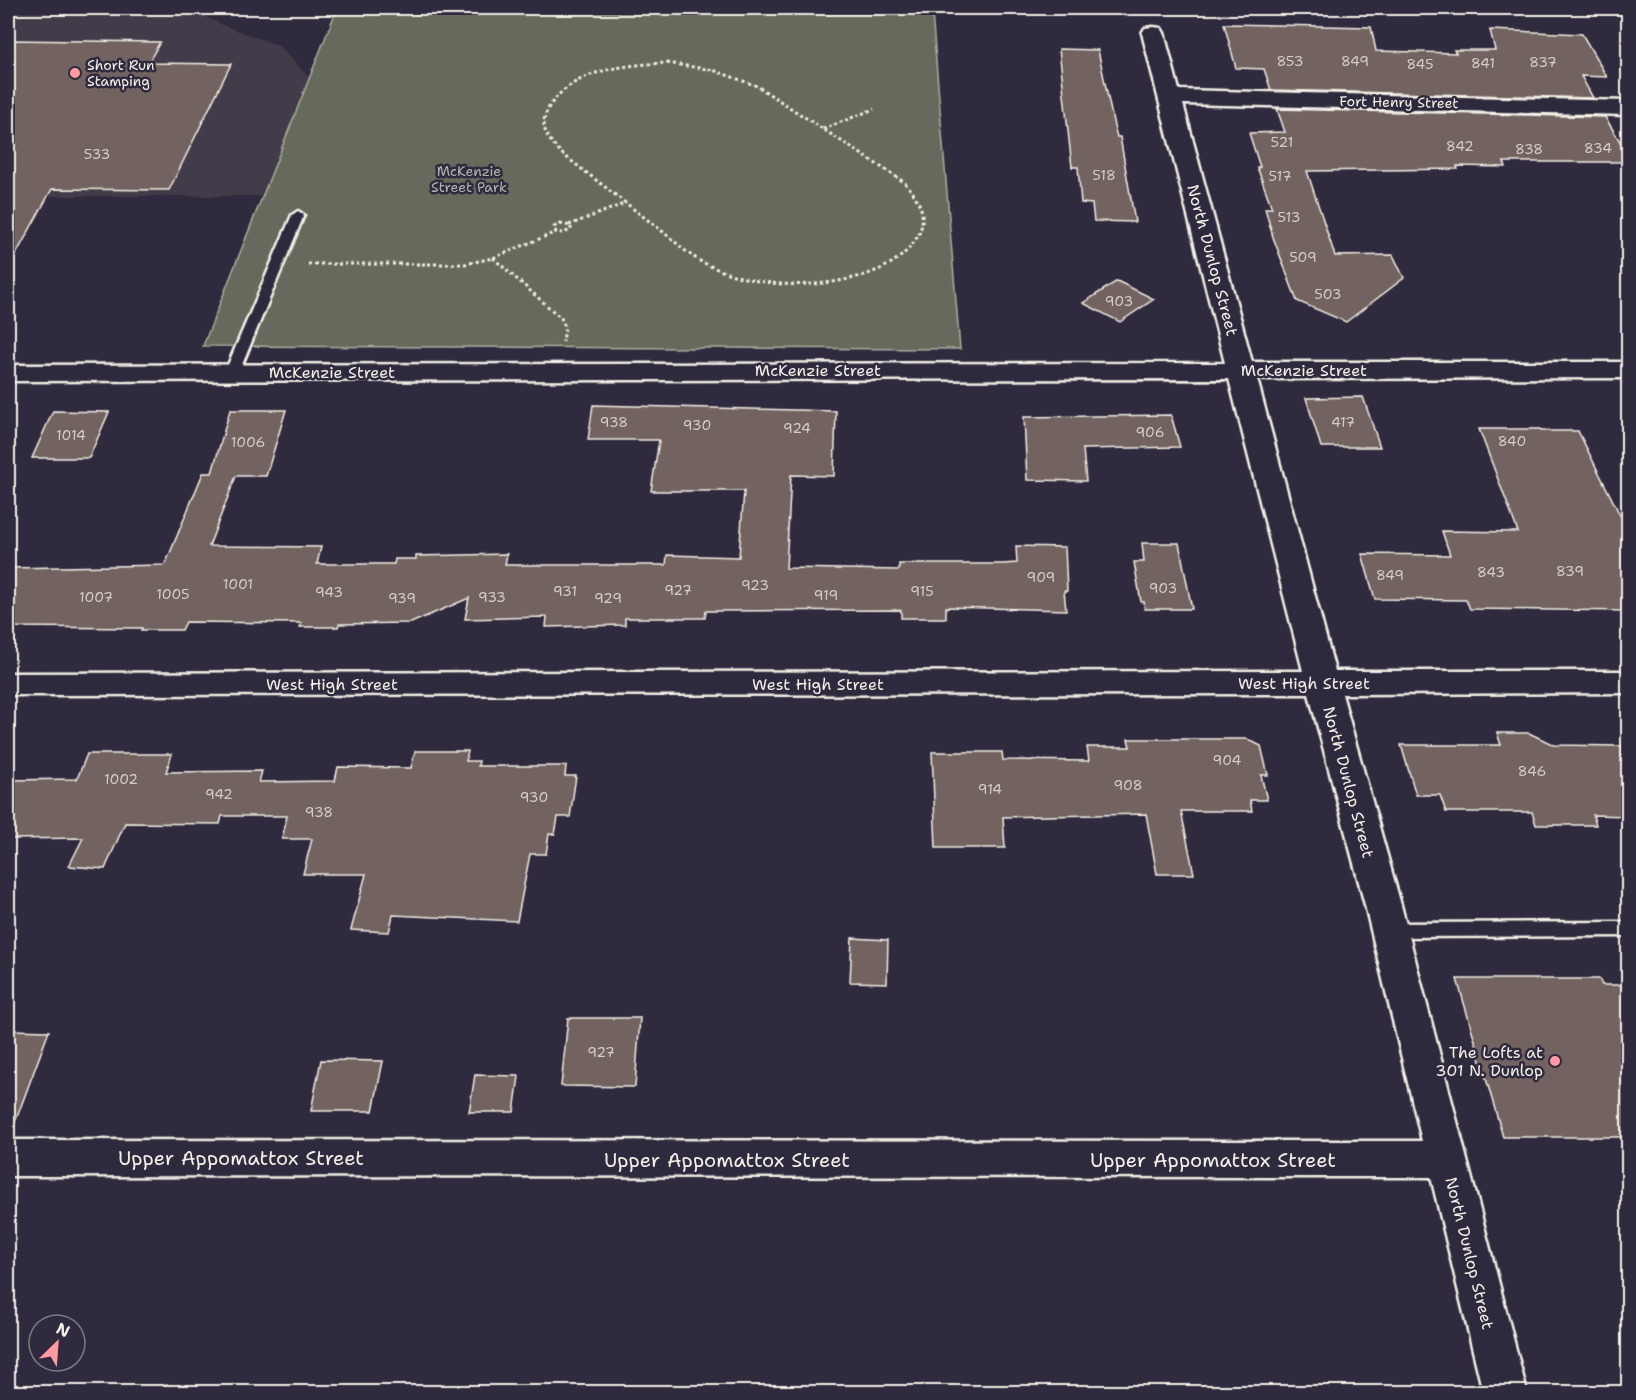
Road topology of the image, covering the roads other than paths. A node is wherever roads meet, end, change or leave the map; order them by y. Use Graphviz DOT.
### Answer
graph roads {
  1 [pos="1153,33"];
  2 [pos="1169,97"];
  3 [pos="1629,108"];
  4 [pos="298,215"];
  5 [pos="1242,370"];
  6 [pos="1629,370"];
  7 [pos="232,372"];
  8 [pos="8,373"];
  9 [pos="1322,682"];
  10 [pos="1629,682"];
  11 [pos="8,684"];
  12 [pos="1629,929"];
  13 [pos="1389,930"];
  14 [pos="8,1158"];
  15 [pos="1446,1160"];
  16 [pos="1505,1392"];
  1 -- 2 [label="street, North Dunlop Street"];
  2 -- 3 [label="street, Fort Henry Street"];
  2 -- 5 [label="street, North Dunlop Street"];
  4 -- 7 [label="lane"];
  5 -- 6 [label="street, McKenzie Street"];
  5 -- 7 [label="street, McKenzie Street"];
  5 -- 9 [label="street, North Dunlop Street"];
  7 -- 8 [label="street, McKenzie Street"];
  9 -- 10 [label="street, West High Street"];
  9 -- 11 [label="street, West High Street"];
  9 -- 13 [label="street, North Dunlop Street"];
  12 -- 13 [label="lane"];
  13 -- 15 [label="street, North Dunlop Street"];
  14 -- 15 [label="street, Upper Appomattox Street"];
  15 -- 16 [label="street, North Dunlop Street"];
}
